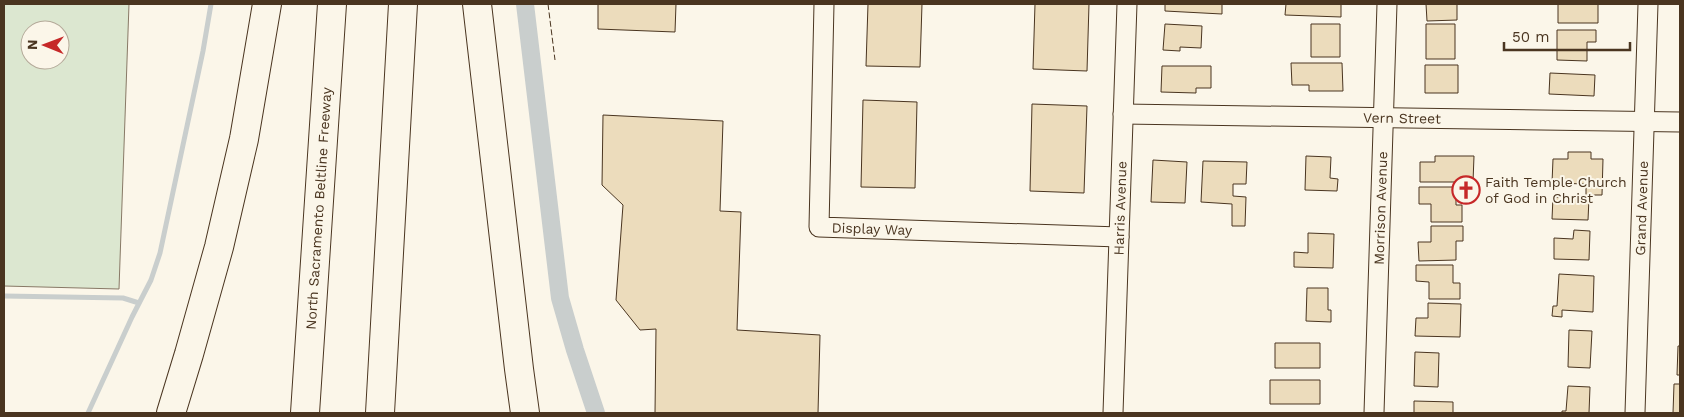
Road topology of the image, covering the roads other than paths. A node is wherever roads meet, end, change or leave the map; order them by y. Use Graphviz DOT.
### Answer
graph roads {
  1 [pos="267,4"];
  2 [pos="332,4"];
  3 [pos="403,4"];
  4 [pos="477,4"];
  5 [pos="824,4"];
  6 [pos="1126,4"];
  7 [pos="1387,4"];
  8 [pos="1648,4"];
  9 [pos="1123,114"];
  10 [pos="1384,118"];
  11 [pos="1644,122"];
  12 [pos="1680,122"];
  13 [pos="1119,237"];
  14 [pos="190,354"];
  15 [pos="518,369"];
  16 [pos="163,413"];
  17 [pos="171,413"];
  18 [pos="305,413"];
  19 [pos="380,413"];
  20 [pos="521,413"];
  21 [pos="525,413"];
  22 [pos="1113,413"];
  23 [pos="1374,413"];
  24 [pos="1635,413"];
  1 -- 14 [label="highway"];
  2 -- 18 [label="highway, North Sacramento Beltline Freeway"];
  3 -- 19 [label="highway"];
  4 -- 15 [label="highway"];
  5 -- 13 [label="street, Display Way"];
  6 -- 9 [label="street, Harris Avenue"];
  7 -- 10 [label="street, Morrison Avenue"];
  8 -- 11 [label="street, Grand Avenue"];
  9 -- 10 [label="street, Vern Street"];
  9 -- 13 [label="street, Harris Avenue"];
  10 -- 11 [label="street, Vern Street"];
  10 -- 23 [label="street, Morrison Avenue"];
  11 -- 12 [label="street, Vern Street"];
  11 -- 24 [label="street, Grand Avenue"];
  13 -- 22 [label="street, Harris Avenue"];
  14 -- 16 [label="highway"];
  14 -- 17 [label="highway"];
  15 -- 20 [label="highway"];
  15 -- 21 [label="highway"];
}
